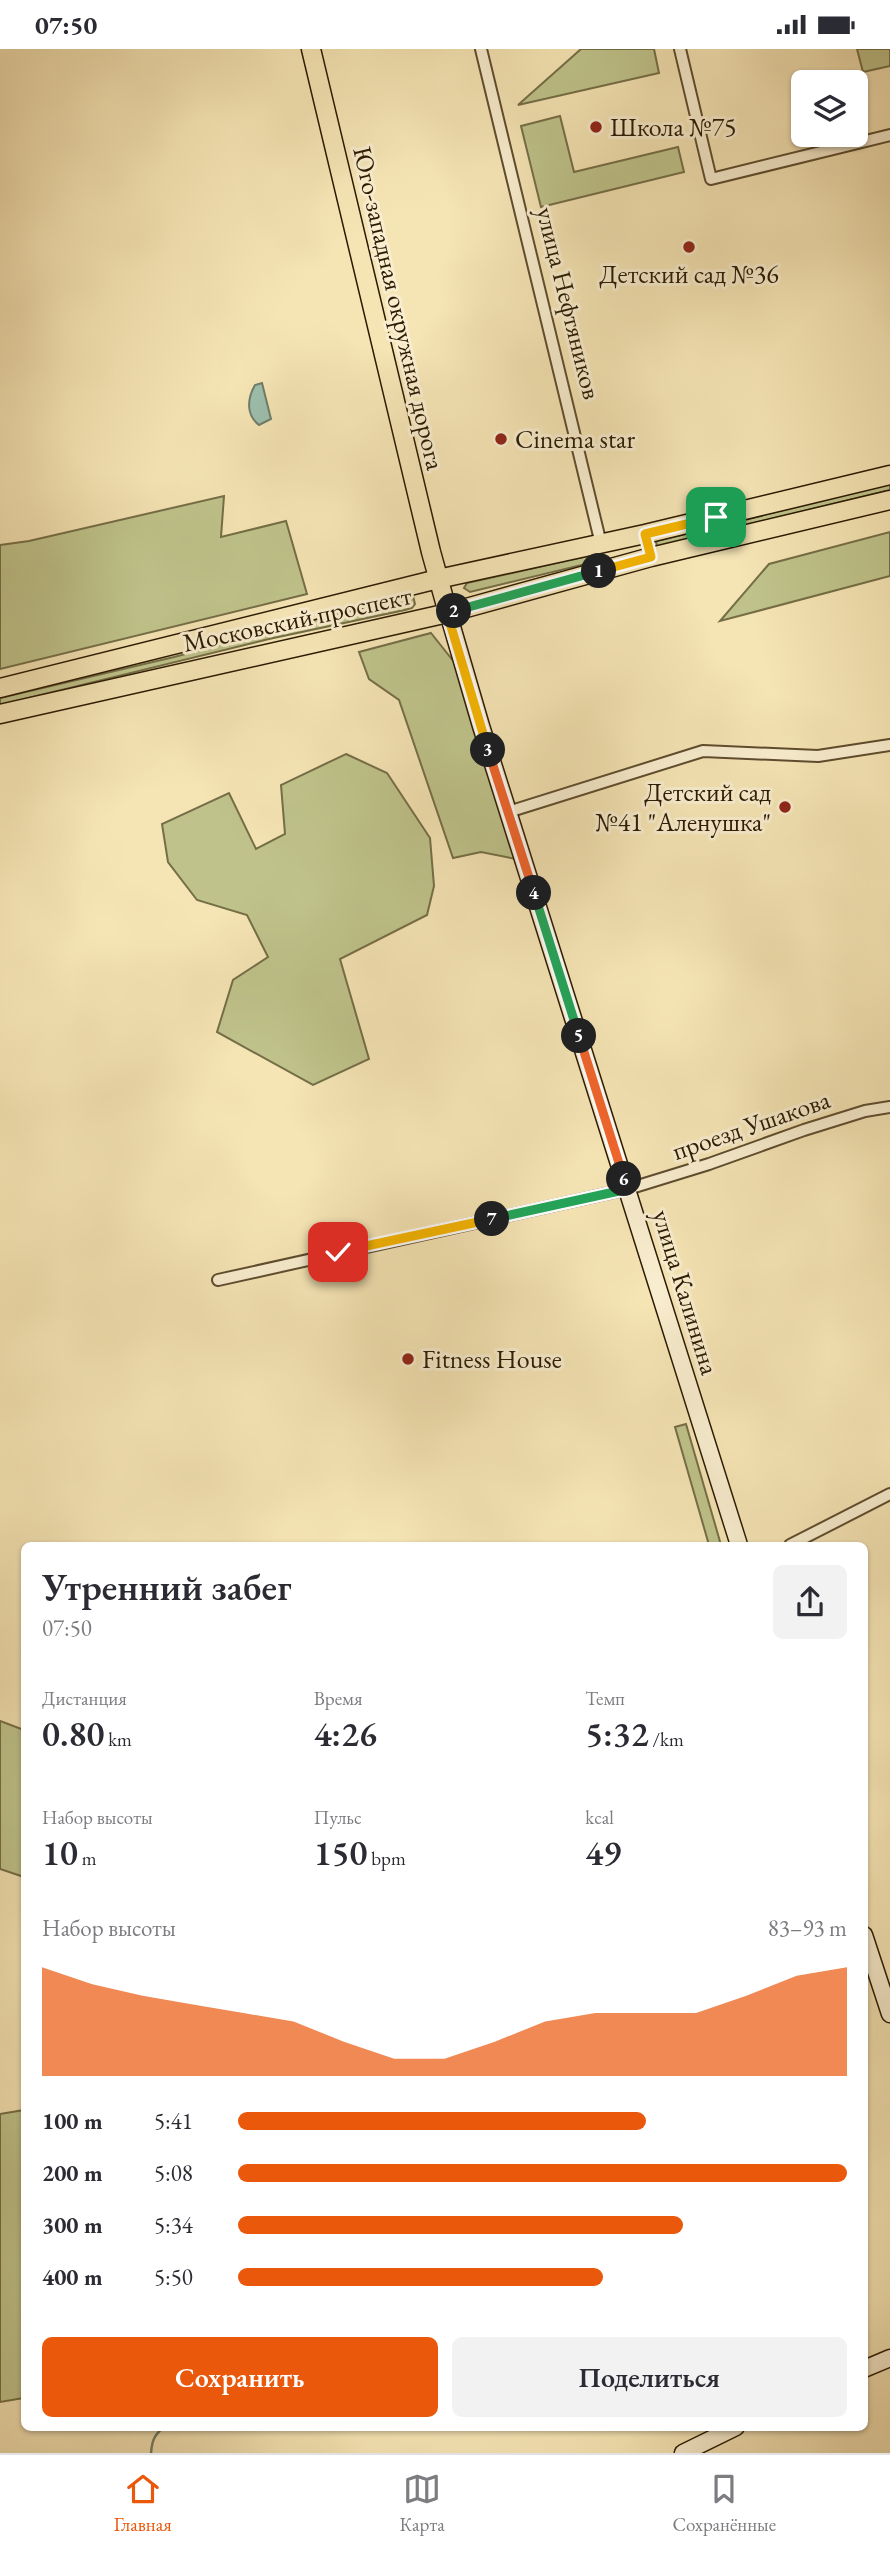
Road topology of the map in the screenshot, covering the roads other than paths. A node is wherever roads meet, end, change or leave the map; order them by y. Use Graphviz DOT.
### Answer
graph roads {
  1 [pos="312,49"];
  2 [pos="481,49"];
  3 [pos="680,49"];
  4 [pos="890,135"];
  5 [pos="890,475"];
  6 [pos="890,499"];
  7 [pos="645,534"];
  8 [pos="601,544"];
  9 [pos="651,557"];
  10 [pos="606,569"];
  11 [pos="438,579"];
  12 [pos="447,613"];
  13 [pos="0,688"];
  14 [pos="0,714"];
  15 [pos="890,745"];
  16 [pos="508,812"];
  17 [pos="890,1107"];
  18 [pos="628,1189"];
  19 [pos="218,1280"];
  20 [pos="890,1494"];
  21 [pos="738,1542"];
  22 [pos="796,1542"];
  23 [pos="868,1947"];
  24 [pos="890,2014"];
  25 [pos="890,2358"];
  26 [pos="868,2367"];
  27 [pos="728,2431"];
  28 [pos="683,2453"];
  1 -- 11 [label="main road, Юго-западная окружная дорога"];
  2 -- 8 [label="street, улица Нефтяников"];
  3 -- 4 [label="street"];
  5 -- 7 [label="main road, Московский проспект"];
  6 -- 9 [label="main road, Московский проспект"];
  7 -- 8 [label="main road, Московский проспект"];
  7 -- 9 [label="main road"];
  8 -- 10 [label="main road, улица Нефтяников"];
  8 -- 11 [label="main road, Московский проспект"];
  9 -- 10 [label="main road, Московский проспект"];
  10 -- 12 [label="main road, Московский проспект"];
  11 -- 12 [label="main road, Юго-западная окружная дорога"];
  11 -- 13 [label="main road, Московский проспект"];
  12 -- 14 [label="main road, Московский проспект"];
  12 -- 16 [label="main road, улица Калинина"];
  15 -- 16 [label="street"];
  16 -- 18 [label="main road, улица Калинина"];
  17 -- 18 [label="street, проезд Ушакова"];
  18 -- 19 [label="street, проезд Ушакова"];
  18 -- 21 [label="main road, улица Калинина"];
  20 -- 22 [label="street"];
  23 -- 24 [label="main road"];
  25 -- 26 [label="main road"];
  27 -- 28 [label="main road"];
}
